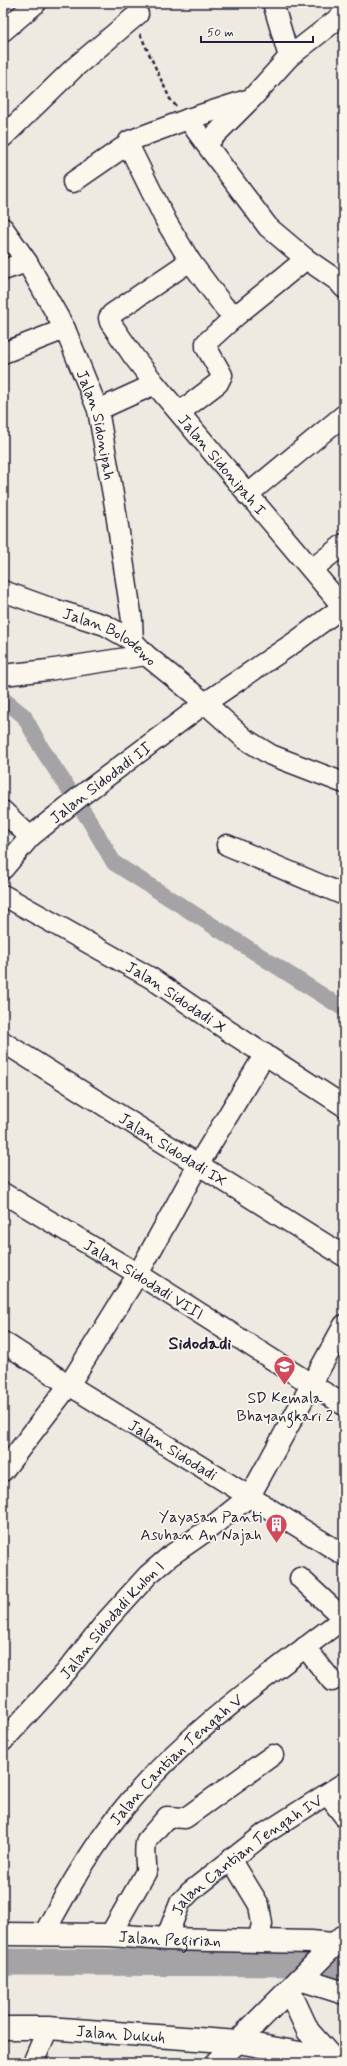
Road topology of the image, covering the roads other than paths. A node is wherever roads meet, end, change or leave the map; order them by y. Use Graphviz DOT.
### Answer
graph roads {
  1 [pos="36,3"];
  2 [pos="272,3"];
  3 [pos="344,14"];
  4 [pos="135,17"];
  5 [pos="3,31"];
  6 [pos="289,57"];
  7 [pos="252,98"];
  8 [pos="188,119"];
  9 [pos="3,137"];
  10 [pos="128,144"];
  11 [pos="206,144"];
  12 [pos="73,182"];
  13 [pos="3,228"];
  14 [pos="306,259"];
  15 [pos="190,261"];
  16 [pos="27,262"];
  17 [pos="3,270"];
  18 [pos="344,288"];
  19 [pos="238,314"];
  20 [pos="65,329"];
  21 [pos="3,353"];
  22 [pos="155,384"];
  23 [pos="98,410"];
  24 [pos="180,412"];
  25 [pos="344,415"];
  26 [pos="247,495"];
  27 [pos="344,544"];
  28 [pos="312,569"];
  29 [pos="3,591"];
  30 [pos="344,607"];
  31 [pos="139,648"];
  32 [pos="3,675"];
  33 [pos="205,703"];
  34 [pos="344,782"];
  35 [pos="3,811"];
  36 [pos="30,837"];
  37 [pos="227,845"];
  38 [pos="3,869"];
  39 [pos="3,895"];
  40 [pos="344,895"];
  41 [pos="3,1042"];
  42 [pos="265,1054"];
  43 [pos="344,1106"];
  44 [pos="198,1165"];
  45 [pos="3,1193"];
  46 [pos="344,1256"];
  47 [pos="138,1274"];
  48 [pos="344,1325"];
  49 [pos="3,1342"];
  50 [pos="311,1382"];
  51 [pos="69,1386"];
  52 [pos="344,1405"];
  53 [pos="3,1471"];
  54 [pos="250,1496"];
  55 [pos="344,1555"];
  56 [pos="300,1578"];
  57 [pos="344,1619"];
  58 [pos="305,1646"];
  59 [pos="332,1681"];
  60 [pos="3,1741"];
  61 [pos="273,1755"];
  62 [pos="344,1783"];
  63 [pos="327,1794"];
  64 [pos="344,1816"];
  65 [pos="231,1859"];
  66 [pos="3,1934"];
  67 [pos="44,1934"];
  68 [pos="110,1935"];
  69 [pos="166,1939"];
  70 [pos="258,1941"];
  71 [pos="321,1960"];
  72 [pos="344,1993"];
  73 [pos="3,2028"];
  74 [pos="48,2028"];
  75 [pos="238,2042"];
  76 [pos="338,2059"];
  77 [pos="33,2063"];
  78 [pos="216,2063"];
  1 -- 5 [label="street"];
  2 -- 6 [label="street"];
  3 -- 6 [label="street"];
  4 -- 9 [label="street"];
  6 -- 7 [label="street"];
  7 -- 8 [label="street"];
  7 -- 11 [label="street"];
  8 -- 10 [label="street"];
  8 -- 11 [label="street"];
  10 -- 12 [label="street"];
  10 -- 15 [label="street"];
  11 -- 14 [label="street"];
  13 -- 16 [label="street, Jalan Sidonipah"];
  14 -- 18 [label="street"];
  14 -- 19 [label="street"];
  15 -- 19 [label="street"];
  15 -- 22 [label="street, Jalan Sidonipah I"];
  16 -- 17 [label="street"];
  16 -- 20 [label="street, Jalan Sidonipah"];
  19 -- 24 [label="street"];
  20 -- 21 [label="street"];
  20 -- 23 [label="street, Jalan Sidonipah"];
  22 -- 23 [label="street"];
  22 -- 24 [label="street, Jalan Sidonipah I"];
  23 -- 31 [label="street, Jalan Sidonipah"];
  24 -- 26 [label="street, Jalan Sidonipah I"];
  25 -- 26 [label="street"];
  26 -- 28 [label="street, Jalan Sidonipah I"];
  27 -- 28 [label="street"];
  28 -- 30 [label="street, Jalan Sidonipah I"];
  29 -- 31 [label="street, Jalan Bolodewo"];
  30 -- 33 [label="street, Jalan Sidodadi II"];
  31 -- 32 [label="street"];
  31 -- 33 [label="street, Jalan Bolodewo"];
  33 -- 34 [label="street, Jalan Bolodewo"];
  33 -- 36 [label="street, Jalan Sidodadi II"];
  35 -- 36 [label="street"];
  36 -- 38 [label="street, Jalan Sidodadi II"];
  37 -- 40 [label="street"];
  39 -- 42 [label="street, Jalan Sidodadi X"];
  41 -- 44 [label="street, Jalan Sidodadi IX"];
  42 -- 43 [label="street, Jalan Sidodadi X"];
  42 -- 44 [label="street"];
  44 -- 46 [label="street, Jalan Sidodadi IX"];
  44 -- 47 [label="street"];
  45 -- 47 [label="street, Jalan Sidodadi VIII"];
  47 -- 50 [label="street, Jalan Sidodadi VIII"];
  47 -- 51 [label="street"];
  48 -- 50 [label="street"];
  49 -- 51 [label="street, Jalan Sidodadi"];
  50 -- 52 [label="street, Jalan Sidodadi VIII"];
  50 -- 54 [label="street"];
  51 -- 53 [label="street"];
  51 -- 54 [label="street, Jalan Sidodadi"];
  54 -- 55 [label="street, Jalan Sidodadi"];
  54 -- 60 [label="street, Jalan Sidodadi Kulon I"];
  56 -- 57 [label="street"];
  57 -- 58 [label="street, Jalan Cantian Tengah V"];
  58 -- 59 [label="street"];
  58 -- 67 [label="street, Jalan Cantian Tengah V"];
  61 -- 68 [label="street"];
  62 -- 63 [label="street, Jalan Cantian Tengah IV"];
  63 -- 64 [label="street"];
  63 -- 65 [label="street, Jalan Cantian Tengah IV"];
  65 -- 69 [label="street, Jalan Cantian Tengah IV"];
  65 -- 70 [label="street"];
  66 -- 67 [label="main road, Jalan Pegirian"];
  67 -- 68 [label="main road, Jalan Pegirian"];
  68 -- 69 [label="main road, Jalan Pegirian"];
  69 -- 70 [label="main road, Jalan Pegirian"];
  70 -- 71 [label="main road, Jalan Pegirian"];
  71 -- 72 [label="main road, Jalan Pegirian"];
  71 -- 75 [label="main road"];
  71 -- 76 [label="main road"];
  73 -- 74 [label="main road, Jalan Dukuh"];
  74 -- 75 [label="main road, Jalan Dukuh"];
  74 -- 77 [label="street"];
  75 -- 76 [label="main road, Jalan Dukuh"];
  75 -- 78 [label="main road"];
}
